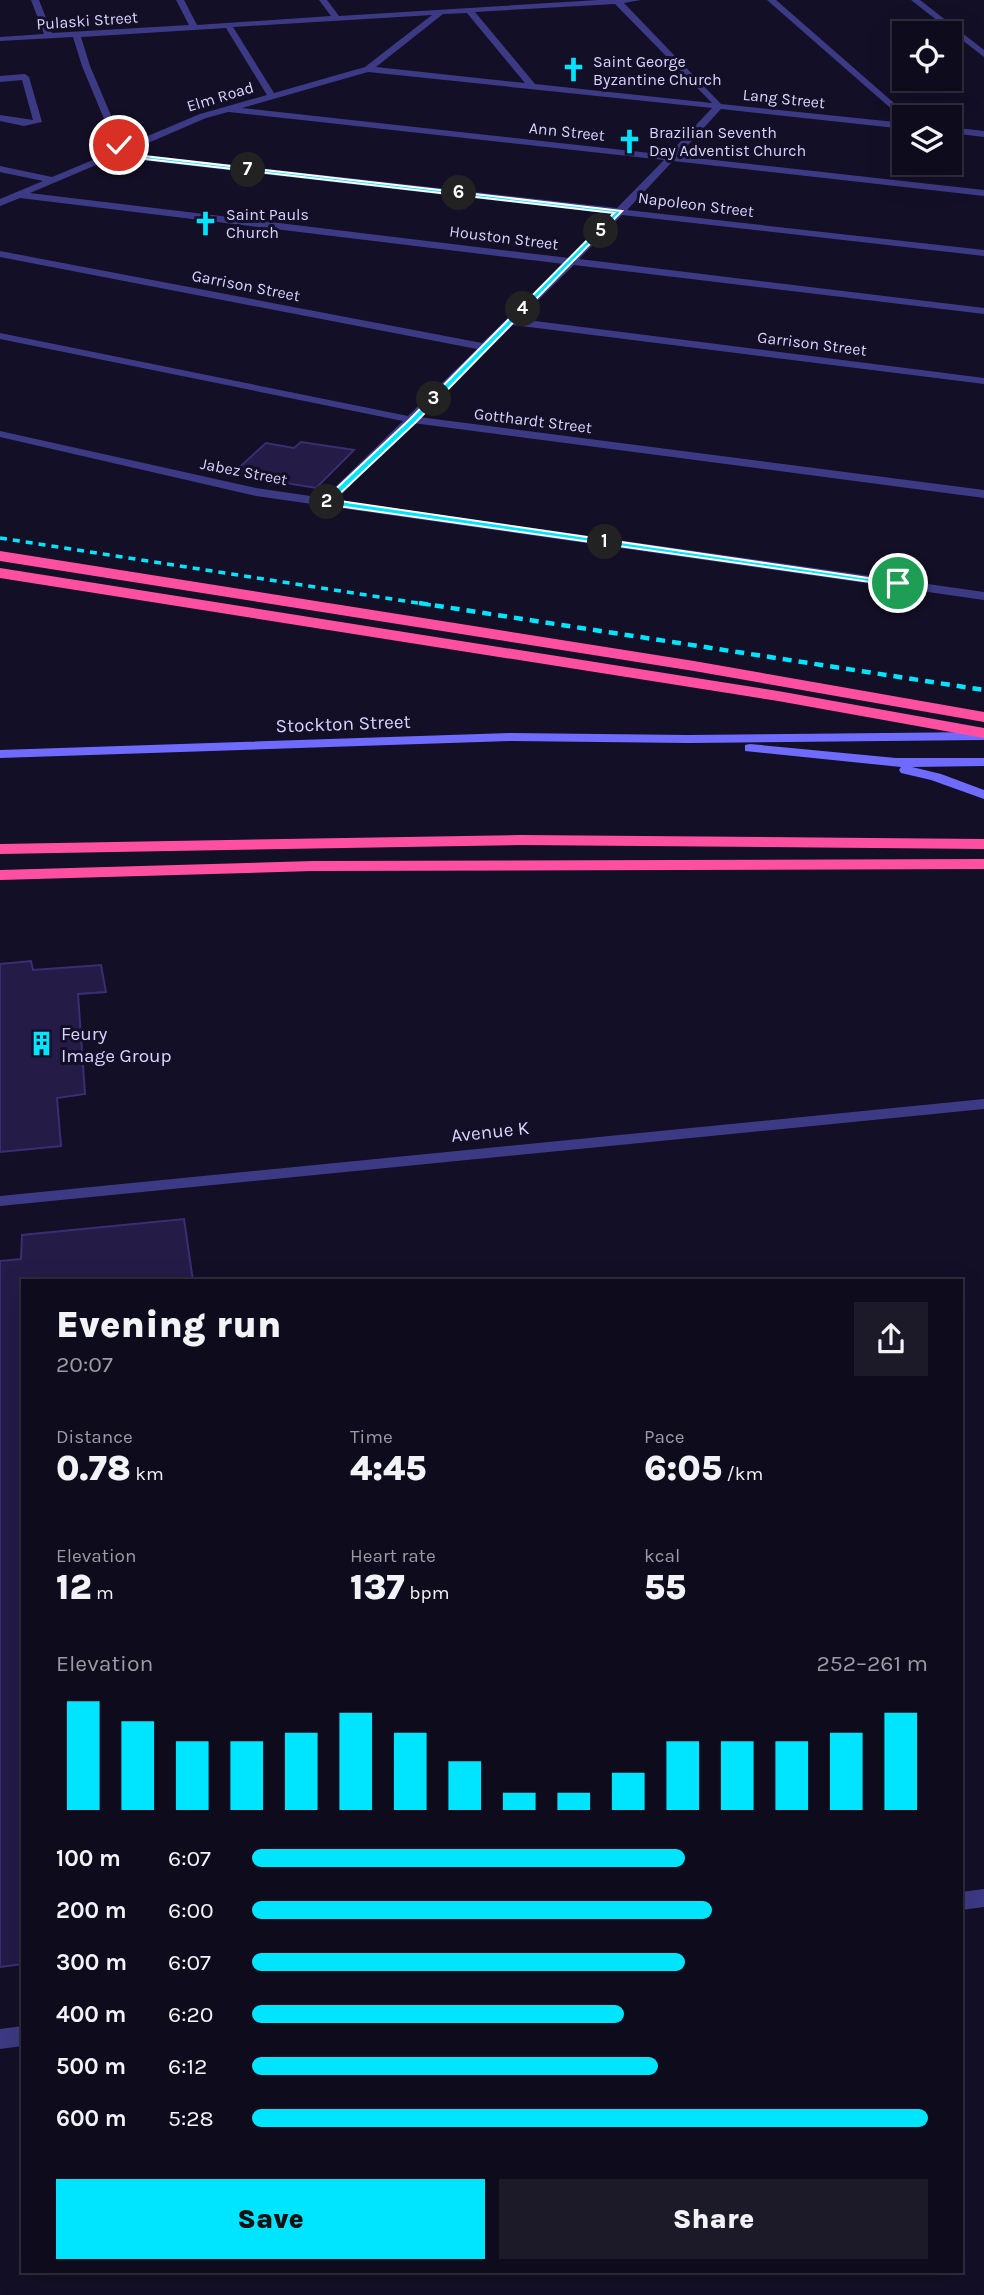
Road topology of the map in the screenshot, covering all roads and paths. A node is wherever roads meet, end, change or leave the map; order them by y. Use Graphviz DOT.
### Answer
graph roads {
  1 [pos="35,0"];
  2 [pos="180,0"];
  3 [pos="323,0"];
  4 [pos="637,0"];
  5 [pos="771,0"];
  6 [pos="915,0"];
  7 [pos="616,1"];
  8 [pos="469,10"];
  9 [pos="442,11"];
  10 [pos="336,18"];
  11 [pos="228,25"];
  12 [pos="194,27"];
  13 [pos="76,34"];
  14 [pos="49,36"];
  15 [pos="0,39"];
  16 [pos="984,54"];
  17 [pos="368,69"];
  18 [pos="0,79"];
  19 [pos="533,87"];
  20 [pos="272,97"];
  21 [pos="892,105"];
  22 [pos="717,107"];
  23 [pos="229,109"];
  24 [pos="0,118"];
  25 [pos="892,125"];
  26 [pos="962,131"];
  27 [pos="984,134"];
  28 [pos="116,152"];
  29 [pos="672,158"];
  30 [pos="0,169"];
  31 [pos="52,180"];
  32 [pos="984,192"];
  33 [pos="19,195"];
  34 [pos="0,203"];
  35 [pos="619,211"];
  36 [pos="984,253"];
  37 [pos="0,254"];
  38 [pos="572,261"];
  39 [pos="984,311"];
  40 [pos="512,321"];
  41 [pos="0,336"];
  42 [pos="485,347"];
  43 [pos="984,382"];
  44 [pos="413,420"];
  45 [pos="0,434"];
  46 [pos="984,494"];
  47 [pos="327,502"];
  48 [pos="0,556"];
  49 [pos="0,573"];
  50 [pos="984,596"];
  51 [pos="984,718"];
  52 [pos="984,735"];
  53 [pos="688,739"];
  54 [pos="0,754"];
  55 [pos="848,757"];
  56 [pos="984,762"];
  57 [pos="984,794"];
  58 [pos="984,844"];
  59 [pos="0,849"];
  60 [pos="984,864"];
  61 [pos="0,875"];
  62 [pos="984,1104"];
  63 [pos="0,1200"];
  64 [pos="984,1898"];
  65 [pos="963,1901"];
  66 [pos="21,2036"];
  67 [pos="0,2039"];
  1 -- 14 [label="street"];
  2 -- 12 [label="street"];
  3 -- 10 [label="street"];
  4 -- 7 [label="street, Pulaski Street"];
  5 -- 21 [label="street"];
  6 -- 16 [label="street"];
  7 -- 8 [label="street, Pulaski Street"];
  7 -- 22 [label="street"];
  8 -- 9 [label="street, Pulaski Street"];
  8 -- 19 [label="street"];
  9 -- 10 [label="street, Pulaski Street"];
  9 -- 17 [label="street, Elm Road"];
  10 -- 11 [label="street, Pulaski Street"];
  11 -- 12 [label="street, Pulaski Street"];
  11 -- 20 [label="street"];
  12 -- 13 [label="street, Pulaski Street"];
  13 -- 14 [label="street, Pulaski Street"];
  13 -- 28 [label="street"];
  14 -- 15 [label="street, Pulaski Street"];
  17 -- 19 [label="street, Lang Street"];
  17 -- 20 [label="street, Elm Road"];
  18 -- 24 [label="street"];
  19 -- 22 [label="street, Lang Street"];
  20 -- 23 [label="street, Elm Road"];
  22 -- 25 [label="street, Lang Street"];
  22 -- 29 [label="street"];
  23 -- 28 [label="street, Elm Road"];
  23 -- 29 [label="street, Ann Street"];
  26 -- 27 [label="street"];
  28 -- 31 [label="street, Elm Road"];
  28 -- 35 [label="street, Napoleon Street"];
  29 -- 32 [label="street, Ann Street"];
  29 -- 35 [label="street"];
  30 -- 31 [label="street"];
  31 -- 33 [label="street, Elm Road"];
  33 -- 34 [label="street, Elm Road"];
  33 -- 38 [label="street, Houston Street"];
  35 -- 36 [label="street, Napoleon Street"];
  35 -- 38 [label="street"];
  37 -- 42 [label="street, Garrison Street"];
  38 -- 39 [label="street, Houston Street"];
  38 -- 40 [label="street"];
  40 -- 42 [label="street"];
  40 -- 43 [label="street, Garrison Street"];
  41 -- 44 [label="street, Gotthardt Street"];
  42 -- 44 [label="street"];
  44 -- 46 [label="street, Gotthardt Street"];
  44 -- 47 [label="street"];
  45 -- 47 [label="street, Jabez Street"];
  47 -- 50 [label="street, Jabez Street"];
  48 -- 51 [label="highway"];
  49 -- 52 [label="highway"];
  52 -- 53 [label="main road, Stockton Street"];
  53 -- 54 [label="main road, Stockton Street"];
  53 -- 55 [label="main road, Stockton Street"];
  55 -- 56 [label="main road, Stockton Street"];
  55 -- 57 [label="main road"];
  58 -- 59 [label="highway"];
  60 -- 61 [label="highway"];
  62 -- 63 [label="street, Avenue K"];
  64 -- 65 [label="street"];
  66 -- 67 [label="street"];
}
